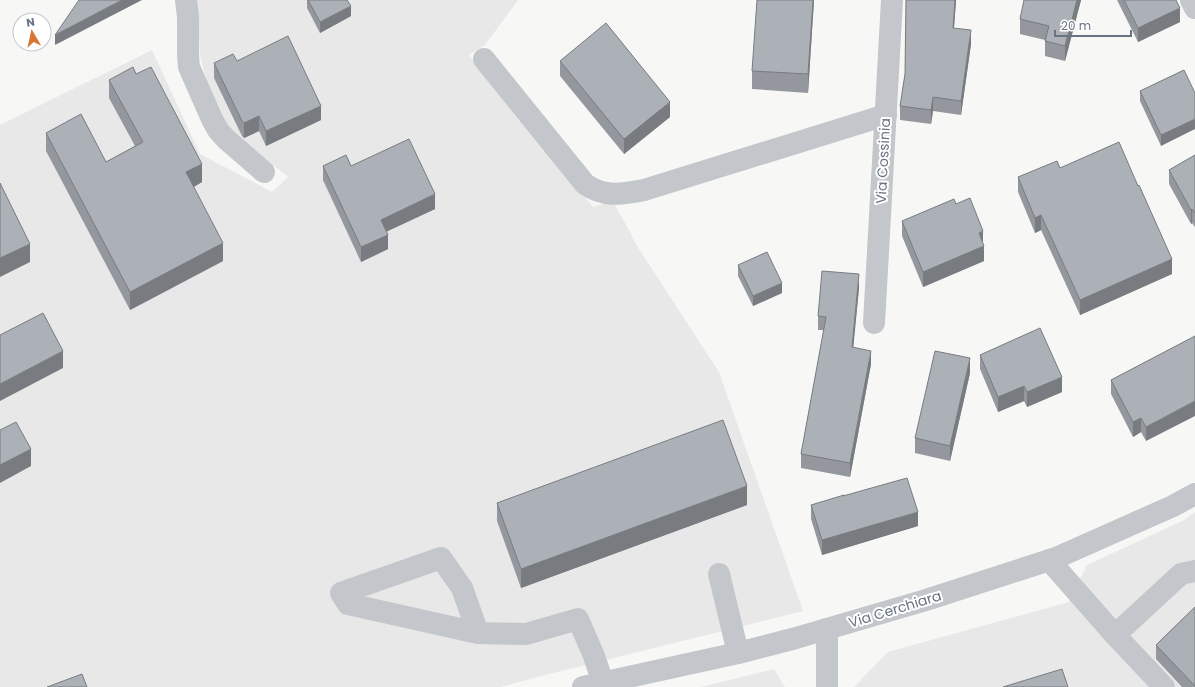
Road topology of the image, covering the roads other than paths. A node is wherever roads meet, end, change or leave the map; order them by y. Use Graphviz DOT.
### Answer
graph roads {
  1 [pos="186,0"];
  2 [pos="892,0"];
  3 [pos="1191,0"];
  4 [pos="1195,8"];
  5 [pos="484,59"];
  6 [pos="886,115"];
  7 [pos="264,172"];
  8 [pos="874,323"];
  9 [pos="1195,494"];
  10 [pos="1049,560"];
  11 [pos="1195,571"];
  12 [pos="719,574"];
  13 [pos="827,629"];
  14 [pos="478,633"];
  15 [pos="1115,635"];
  16 [pos="738,653"];
  17 [pos="593,685"];
  18 [pos="827,687"];
  19 [pos="1164,687"];
  1 -- 7 [label="street"];
  2 -- 6 [label="street, Via Cossinia"];
  3 -- 4 [label="street"];
  5 -- 6 [label="street"];
  6 -- 8 [label="street, Via Cossinia"];
  9 -- 10 [label="street, Via Cerchiara"];
  10 -- 13 [label="street, Via Cerchiara"];
  10 -- 15 [label="street"];
  11 -- 15 [label="street"];
  12 -- 16 [label="street"];
  13 -- 16 [label="street, Via Cerchiara"];
  13 -- 18 [label="street"];
  14 -- 14 [label="street"];
  14 -- 17 [label="street"];
  15 -- 19 [label="street"];
  16 -- 17 [label="street, Via Cerchiara"];
}
